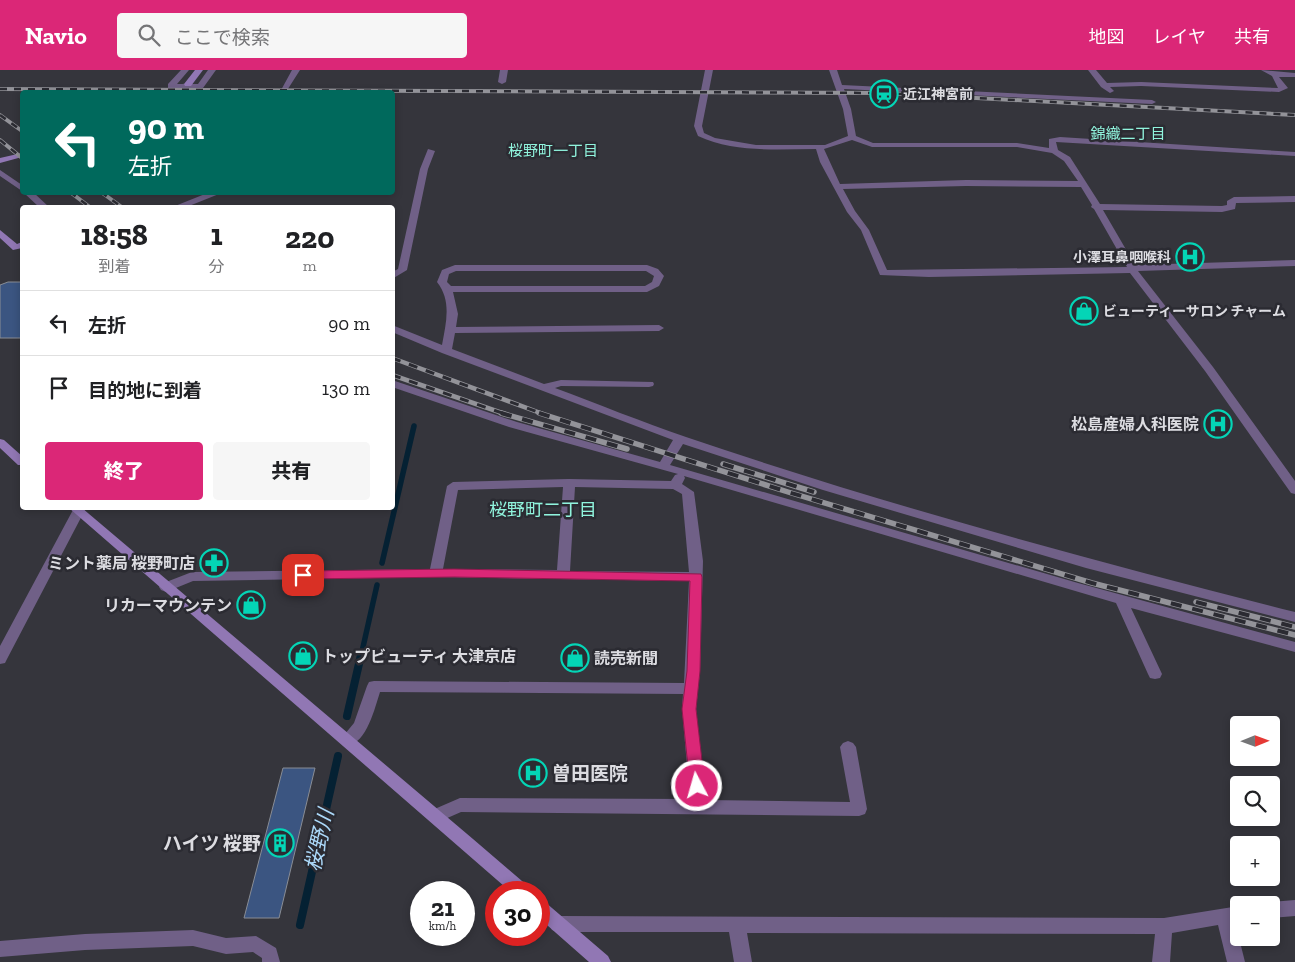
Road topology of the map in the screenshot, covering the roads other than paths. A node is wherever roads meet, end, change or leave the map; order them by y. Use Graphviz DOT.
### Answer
graph roads {
  1 [pos="185,70"];
  2 [pos="198,70"];
  3 [pos="212,70"];
  4 [pos="296,70"];
  5 [pos="504,70"];
  6 [pos="709,70"];
  7 [pos="833,70"];
  8 [pos="1092,70"];
  9 [pos="1265,70"];
  10 [pos="1277,75"];
  11 [pos="1295,75"];
  12 [pos="502,82"];
  13 [pos="188,84"];
  14 [pos="1104,85"];
  15 [pos="840,88"];
  16 [pos="284,90"];
  17 [pos="1118,100"];
  18 [pos="1152,102"];
  19 [pos="852,137"];
  20 [pos="818,148"];
  21 [pos="431,151"];
  22 [pos="1054,151"];
  23 [pos="1295,154"];
  24 [pos="20,156"];
  25 [pos="0,161"];
  26 [pos="0,172"];
  27 [pos="1084,184"];
  28 [pos="20,187"];
  29 [pos="838,187"];
  30 [pos="31,195"];
  31 [pos="211,195"];
  32 [pos="1295,199"];
  33 [pos="42,205"];
  34 [pos="182,205"];
  35 [pos="1095,207"];
  36 [pos="0,233"];
  37 [pos="20,246"];
  38 [pos="1295,263"];
  39 [pos="1132,269"];
  40 [pos="395,274"];
  41 [pos="448,289"];
  42 [pos="659,328"];
  43 [pos="395,329"];
  44 [pos="452,330"];
  45 [pos="446,351"];
  46 [pos="395,384"];
  47 [pos="649,384"];
  48 [pos="546,387"];
  49 [pos="680,439"];
  50 [pos="0,442"];
  51 [pos="20,460"];
  52 [pos="663,467"];
  53 [pos="683,472"];
  54 [pos="569,483"];
  55 [pos="675,484"];
  56 [pos="1295,490"];
  57 [pos="77,510"];
  58 [pos="80,510"];
  59 [pos="436,573"];
  60 [pos="563,574"];
  61 [pos="696,577"];
  62 [pos="166,588"];
  63 [pos="1122,602"];
  64 [pos="1295,617"];
  65 [pos="1295,647"];
  66 [pos="0,659"];
  67 [pos="1155,674"];
  68 [pos="692,689"];
  69 [pos="348,740"];
  70 [pos="848,747"];
  71 [pos="700,806"];
  72 [pos="436,816"];
  73 [pos="510,881"];
  74 [pos="1295,908"];
  75 [pos="1280,909"];
  76 [pos="1230,915"];
  77 [pos="550,917"];
  78 [pos="558,924"];
  79 [pos="737,925"];
  80 [pos="1164,926"];
  81 [pos="1235,946"];
  82 [pos="0,949"];
  83 [pos="272,962"];
  84 [pos="602,962"];
  85 [pos="743,962"];
  86 [pos="1161,962"];
  87 [pos="1236,962"];
  1 -- 3 [label="street"];
  2 -- 13 [label="street"];
  4 -- 16 [label="street"];
  5 -- 12 [label="street"];
  6 -- 20 [label="street"];
  7 -- 15 [label="street"];
  8 -- 14 [label="street"];
  9 -- 10 [label="street"];
  10 -- 11 [label="street"];
  10 -- 14 [label="street"];
  14 -- 17 [label="street"];
  15 -- 17 [label="street"];
  15 -- 19 [label="street"];
  17 -- 18 [label="street"];
  19 -- 20 [label="street"];
  19 -- 22 [label="street"];
  20 -- 29 [label="street"];
  21 -- 40 [label="street"];
  22 -- 23 [label="street"];
  22 -- 27 [label="street"];
  24 -- 25 [label="street"];
  26 -- 28 [label="street"];
  27 -- 29 [label="street"];
  27 -- 35 [label="street"];
  29 -- 39 [label="street"];
  30 -- 33 [label="street"];
  31 -- 34 [label="street"];
  32 -- 35 [label="street"];
  35 -- 39 [label="street"];
  36 -- 37 [label="street"];
  38 -- 39 [label="street"];
  39 -- 56 [label="street"];
  41 -- 41 [label="street"];
  41 -- 44 [label="street"];
  42 -- 44 [label="street"];
  43 -- 45 [label="street"];
  44 -- 45 [label="street"];
  45 -- 48 [label="street"];
  46 -- 52 [label="street"];
  47 -- 48 [label="street"];
  48 -- 49 [label="street"];
  49 -- 52 [label="street"];
  49 -- 64 [label="street"];
  50 -- 51 [label="street"];
  52 -- 53 [label="street"];
  53 -- 55 [label="street"];
  53 -- 63 [label="street"];
  54 -- 55 [label="street"];
  54 -- 59 [label="street"];
  54 -- 60 [label="street"];
  55 -- 61 [label="street"];
  57 -- 66 [label="street"];
  58 -- 62 [label="street"];
  59 -- 60 [label="street"];
  59 -- 62 [label="street"];
  60 -- 61 [label="street"];
  61 -- 68 [label="street"];
  62 -- 69 [label="street"];
  63 -- 65 [label="street"];
  63 -- 67 [label="street"];
  68 -- 69 [label="street"];
  68 -- 71 [label="street"];
  69 -- 72 [label="street"];
  70 -- 71 [label="street"];
  71 -- 72 [label="street"];
  72 -- 73 [label="street"];
  74 -- 75 [label="street"];
  76 -- 80 [label="street"];
  77 -- 78 [label="street"];
  78 -- 79 [label="street"];
  78 -- 84 [label="street"];
  79 -- 80 [label="street"];
  79 -- 85 [label="street"];
  80 -- 86 [label="street"];
  81 -- 87 [label="street"];
  82 -- 83 [label="street"];
}
